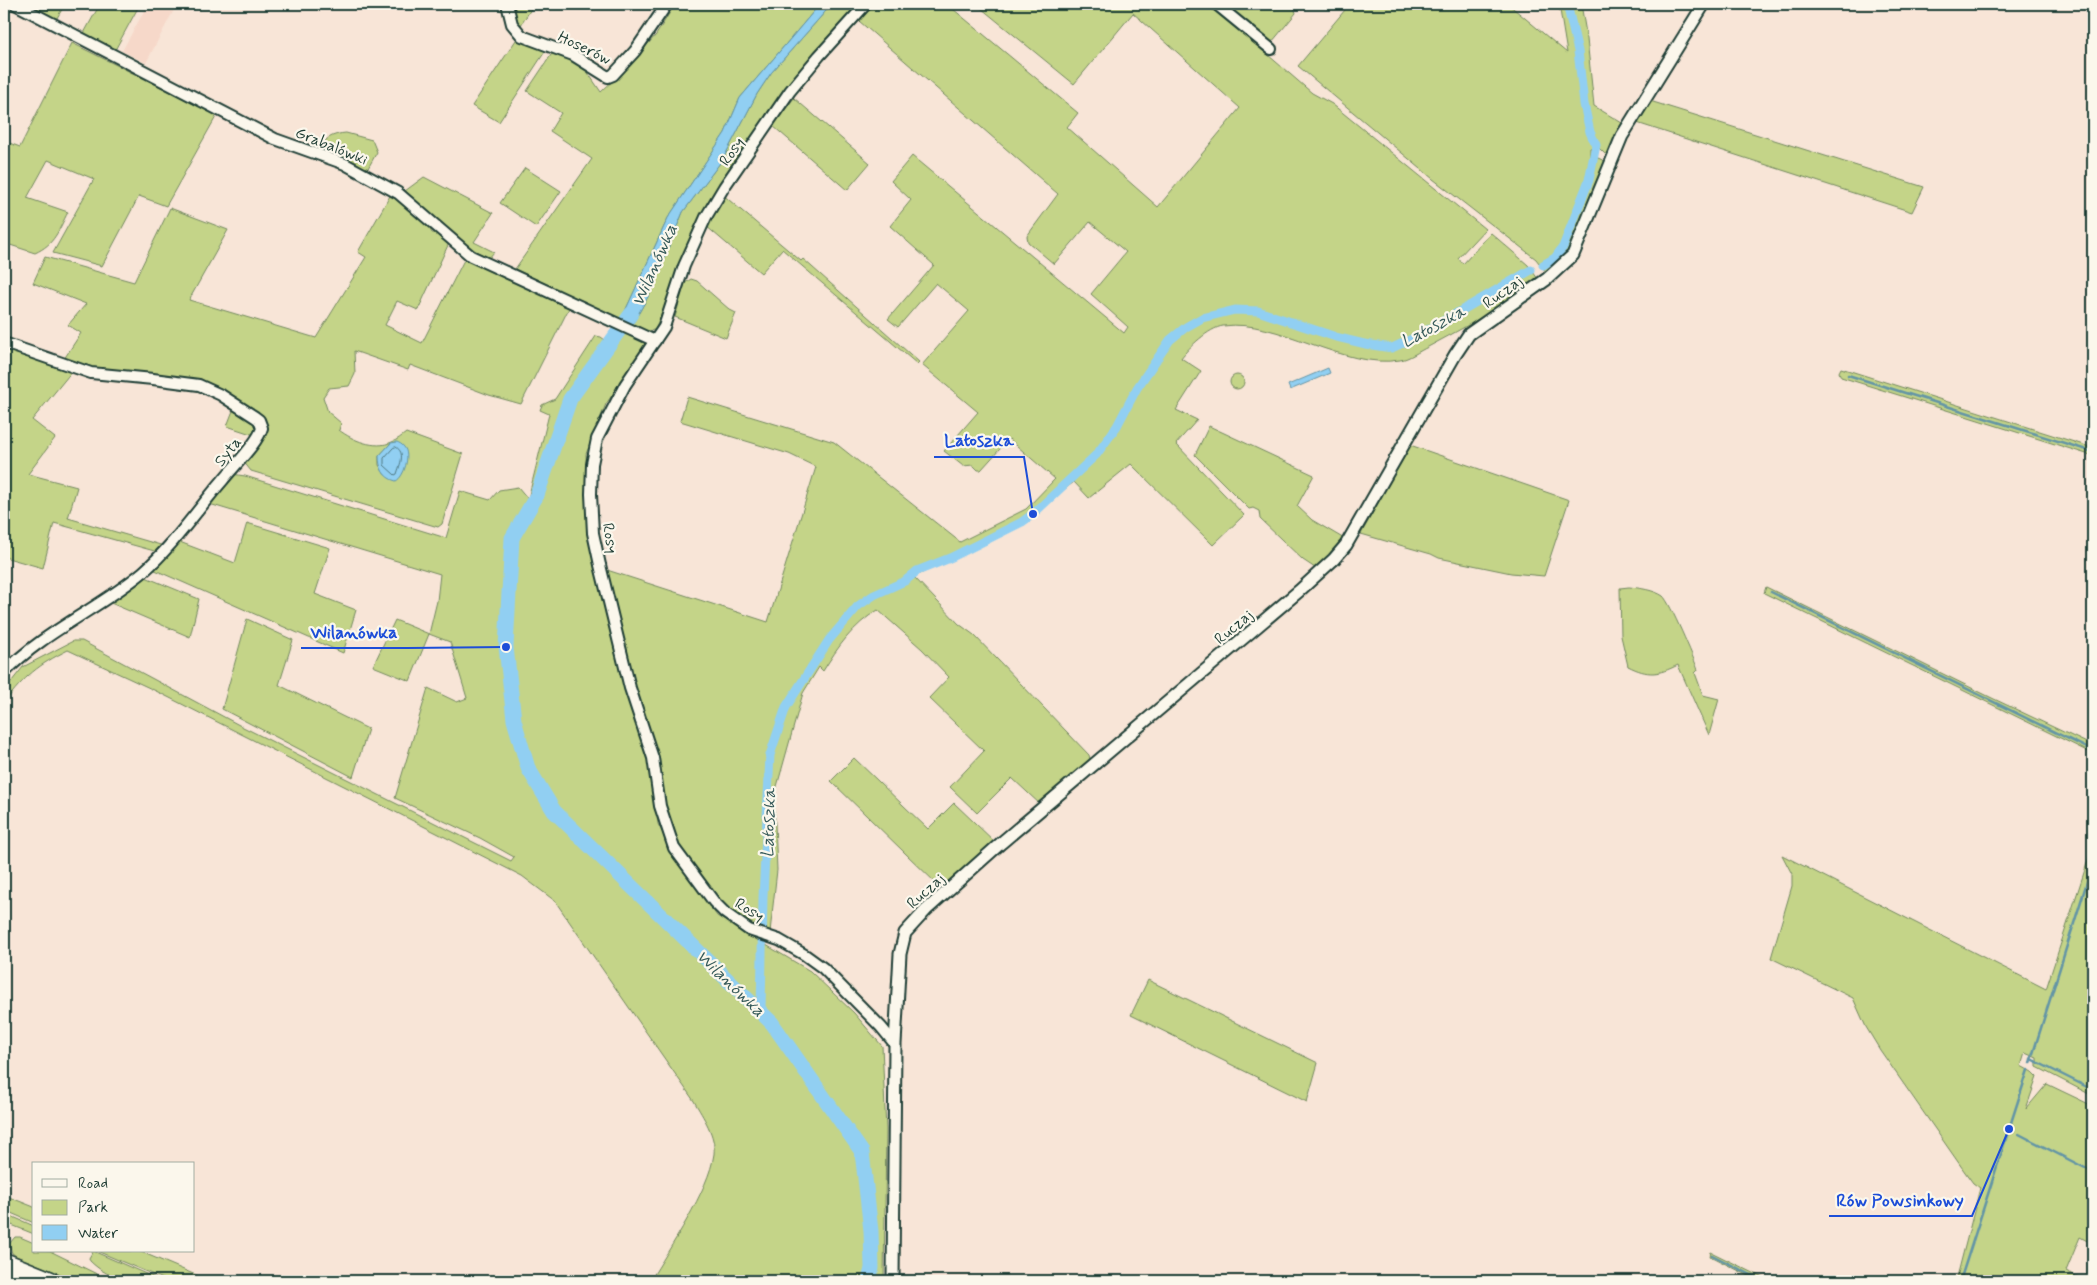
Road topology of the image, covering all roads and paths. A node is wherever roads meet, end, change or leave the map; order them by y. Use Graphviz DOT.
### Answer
graph roads {
  1 [pos="15,4"];
  2 [pos="507,4"];
  3 [pos="667,4"];
  4 [pos="866,4"];
  5 [pos="1216,4"];
  6 [pos="1704,4"];
  7 [pos="1270,50"];
  8 [pos="655,341"];
  9 [pos="4,343"];
  10 [pos="4,673"];
  11 [pos="895,1044"];
  12 [pos="4,1262"];
  13 [pos="51,1281"];
  14 [pos="894,1281"];
  1 -- 8 [label="street, Grabalówki"];
  2 -- 3 [label="street, Hoserów"];
  4 -- 8 [label="street, Rosy"];
  5 -- 7 [label="street"];
  6 -- 11 [label="street, Ruczaj"];
  8 -- 11 [label="street, Rosy"];
  9 -- 10 [label="street, Syta"];
  11 -- 14 [label="street, Ruczaj"];
  12 -- 13 [label="highway"];
}
